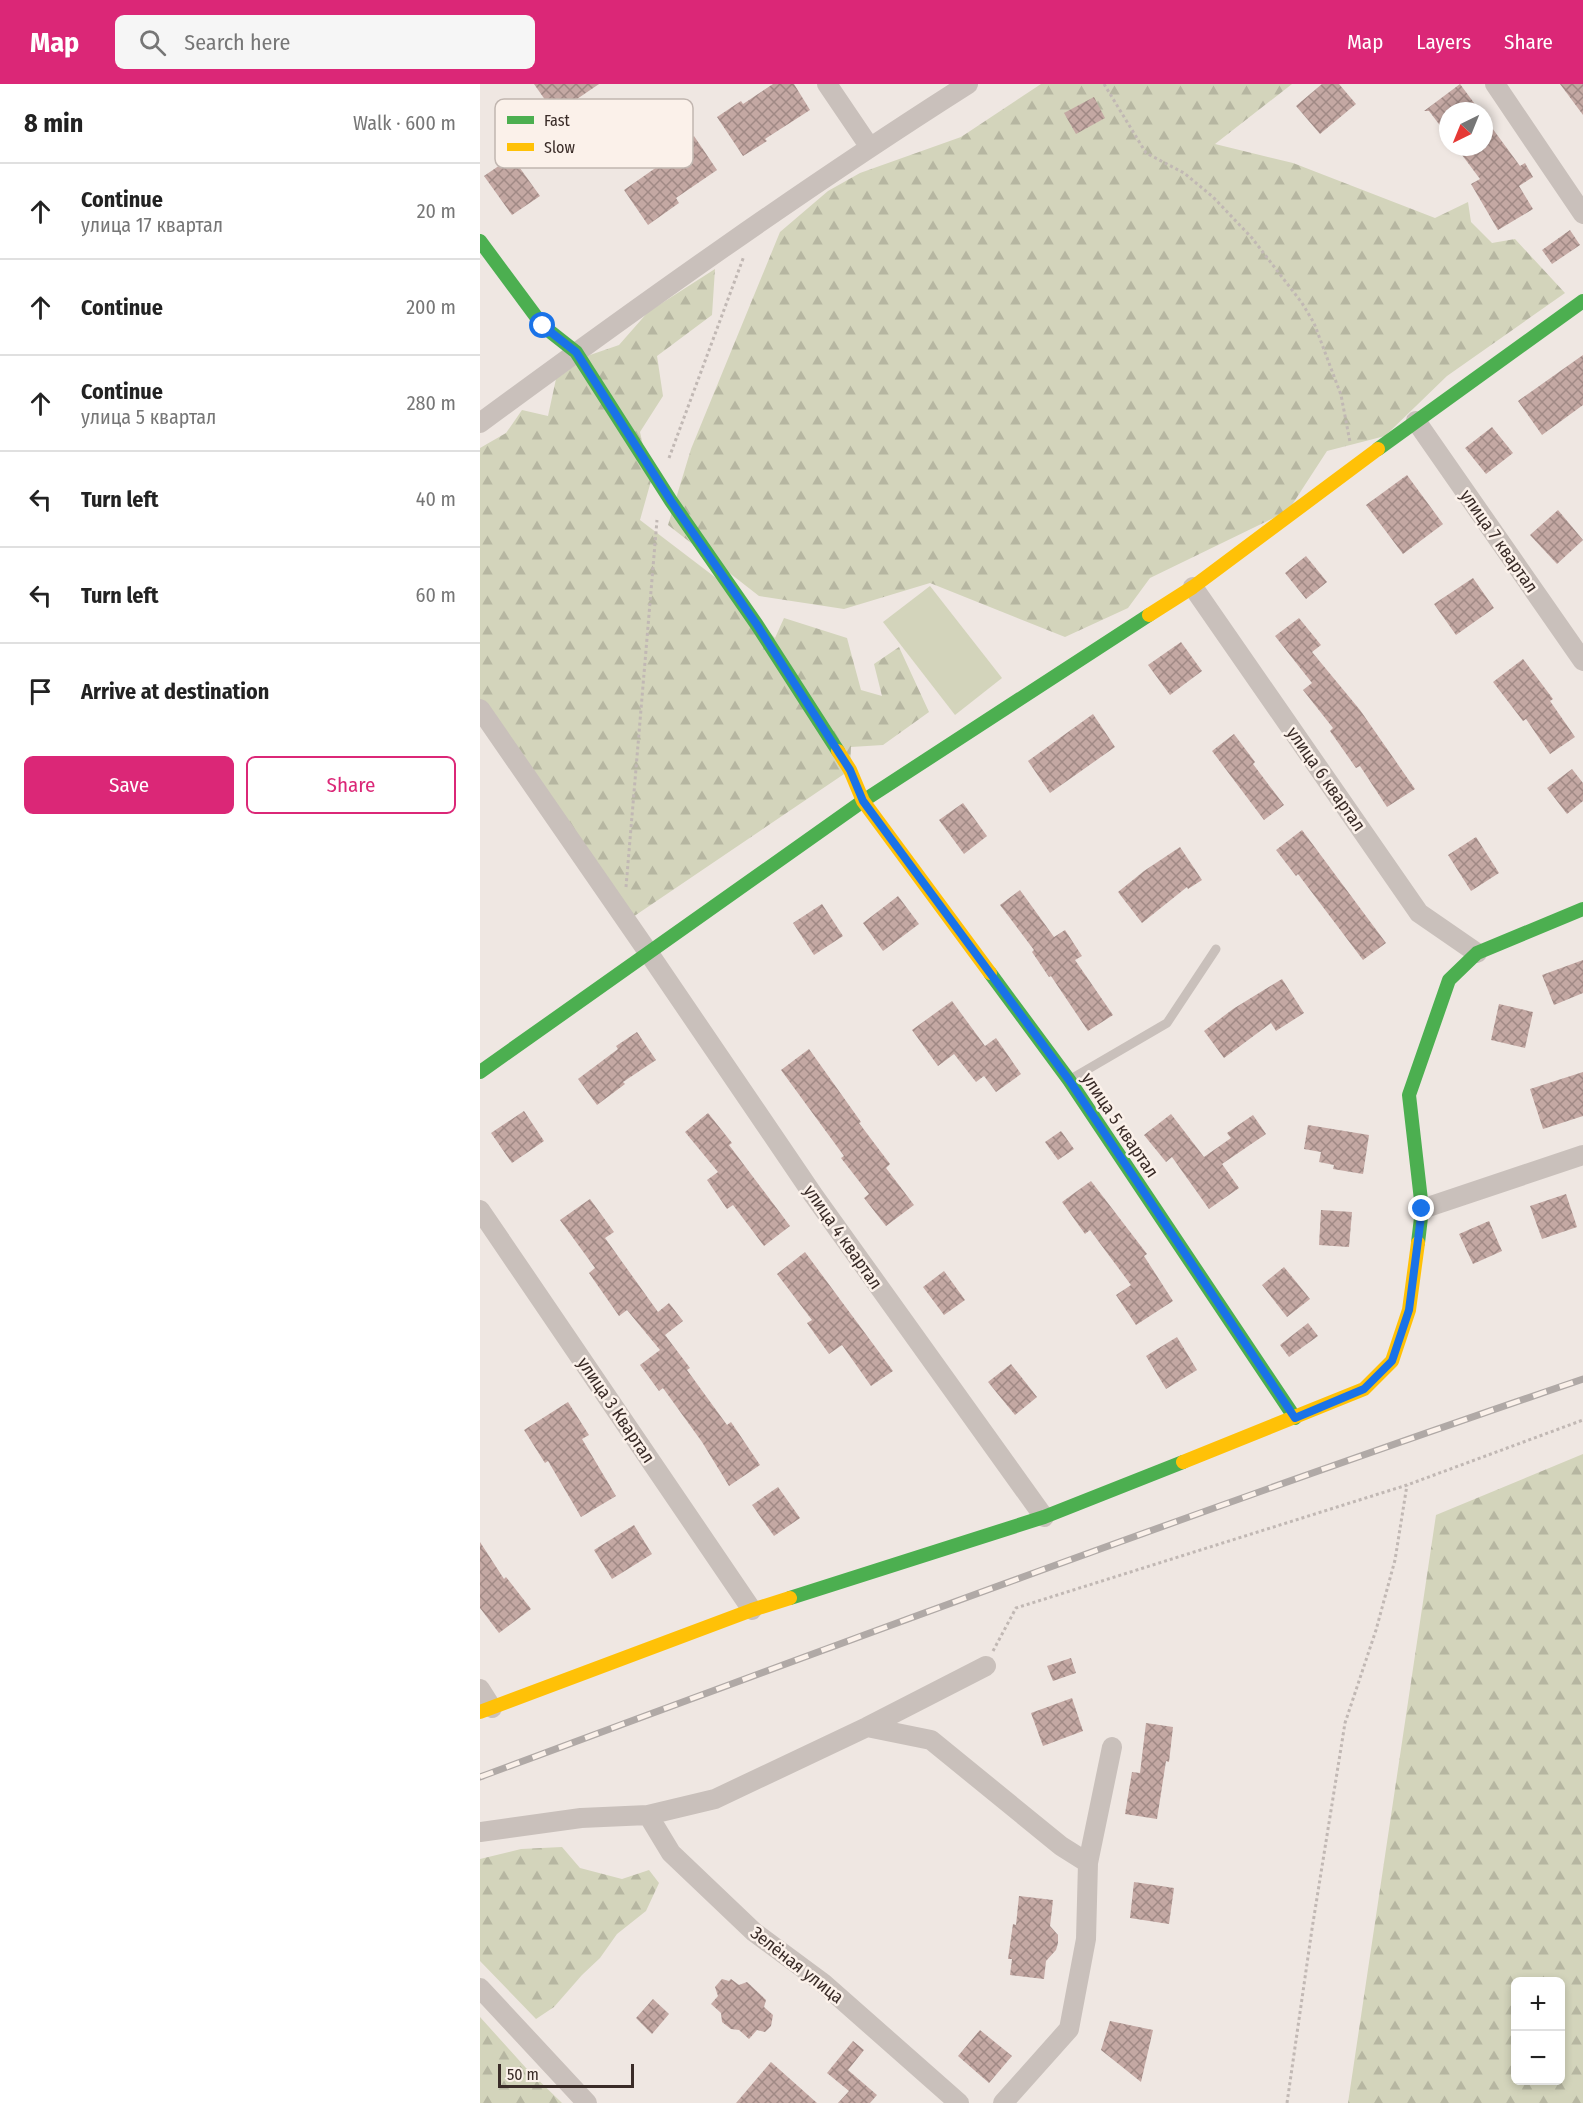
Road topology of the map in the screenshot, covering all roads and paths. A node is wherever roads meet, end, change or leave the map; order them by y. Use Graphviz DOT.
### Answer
graph roads {
  1 [pos="827,84"];
  2 [pos="968,84"];
  3 [pos="1104,84"];
  4 [pos="1495,84"];
  5 [pos="869,147"];
  6 [pos="1583,214"];
  7 [pos="755,227"];
  8 [pos="480,241"];
  9 [pos="1583,301"];
  10 [pos="576,352"];
  11 [pos="1416,421"];
  12 [pos="480,423"];
  13 [pos="1355,466"];
  14 [pos="660,483"];
  15 [pos="657,518"];
  16 [pos="1193,587"];
  17 [pos="1583,661"];
  18 [pos="480,709"];
  19 [pos="863,801"];
  20 [pos="1583,909"];
  21 [pos="623,916"];
  22 [pos="1216,949"];
  23 [pos="648,952"];
  24 [pos="1477,953"];
  25 [pos="480,1072"];
  26 [pos="1069,1080"];
  27 [pos="1583,1155"];
  28 [pos="1422,1209"];
  29 [pos="480,1210"];
  30 [pos="1295,1418"];
  31 [pos="1583,1420"];
  32 [pos="1407,1485"];
  33 [pos="1044,1517"];
  34 [pos="752,1611"];
  35 [pos="986,1665"];
  36 [pos="480,1689"];
  37 [pos="486,1710"];
  38 [pos="867,1727"];
  39 [pos="1112,1747"];
  40 [pos="648,1815"];
  41 [pos="480,1832"];
  42 [pos="1088,1863"];
  43 [pos="480,1988"];
  44 [pos="586,2103"];
  45 [pos="959,2103"];
  46 [pos="1003,2103"];
  47 [pos="1287,2103"];
  1 -- 5 [label="street"];
  2 -- 5 [label="street"];
  3 -- 13 [label="path"];
  4 -- 6 [label="street"];
  5 -- 7 [label="street"];
  7 -- 10 [label="street"];
  7 -- 14 [label="path"];
  8 -- 10 [label="street, улица 5 квартал"];
  9 -- 11 [label="street"];
  10 -- 12 [label="street"];
  10 -- 14 [label="street, улица 5 квартал"];
  11 -- 13 [label="street"];
  11 -- 17 [label="street, улица 7 квартал"];
  13 -- 16 [label="street"];
  14 -- 19 [label="street, улица 5 квартал"];
  15 -- 21 [label="path"];
  16 -- 19 [label="street"];
  16 -- 24 [label="street, улица 6 квартал"];
  18 -- 21 [label="street, улица 4 квартал"];
  19 -- 23 [label="street"];
  19 -- 26 [label="street, улица 5 квартал"];
  20 -- 24 [label="street"];
  21 -- 23 [label="street, улица 4 квартал"];
  22 -- 26 [label="lane"];
  23 -- 25 [label="street"];
  23 -- 33 [label="street, улица 4 квартал"];
  24 -- 28 [label="street"];
  26 -- 30 [label="street, улица 5 квартал"];
  27 -- 28 [label="street"];
  28 -- 30 [label="street"];
  29 -- 34 [label="street, улица 3 Квартал"];
  30 -- 33 [label="street"];
  31 -- 32 [label="path"];
  32 -- 35 [label="path"];
  32 -- 47 [label="path"];
  33 -- 34 [label="street"];
  34 -- 37 [label="street"];
  35 -- 38 [label="street"];
  36 -- 37 [label="street"];
  38 -- 40 [label="street"];
  38 -- 42 [label="street"];
  39 -- 42 [label="street"];
  40 -- 41 [label="street"];
  40 -- 45 [label="street, Зелёная улица"];
  42 -- 46 [label="street"];
  43 -- 44 [label="street"];
}
